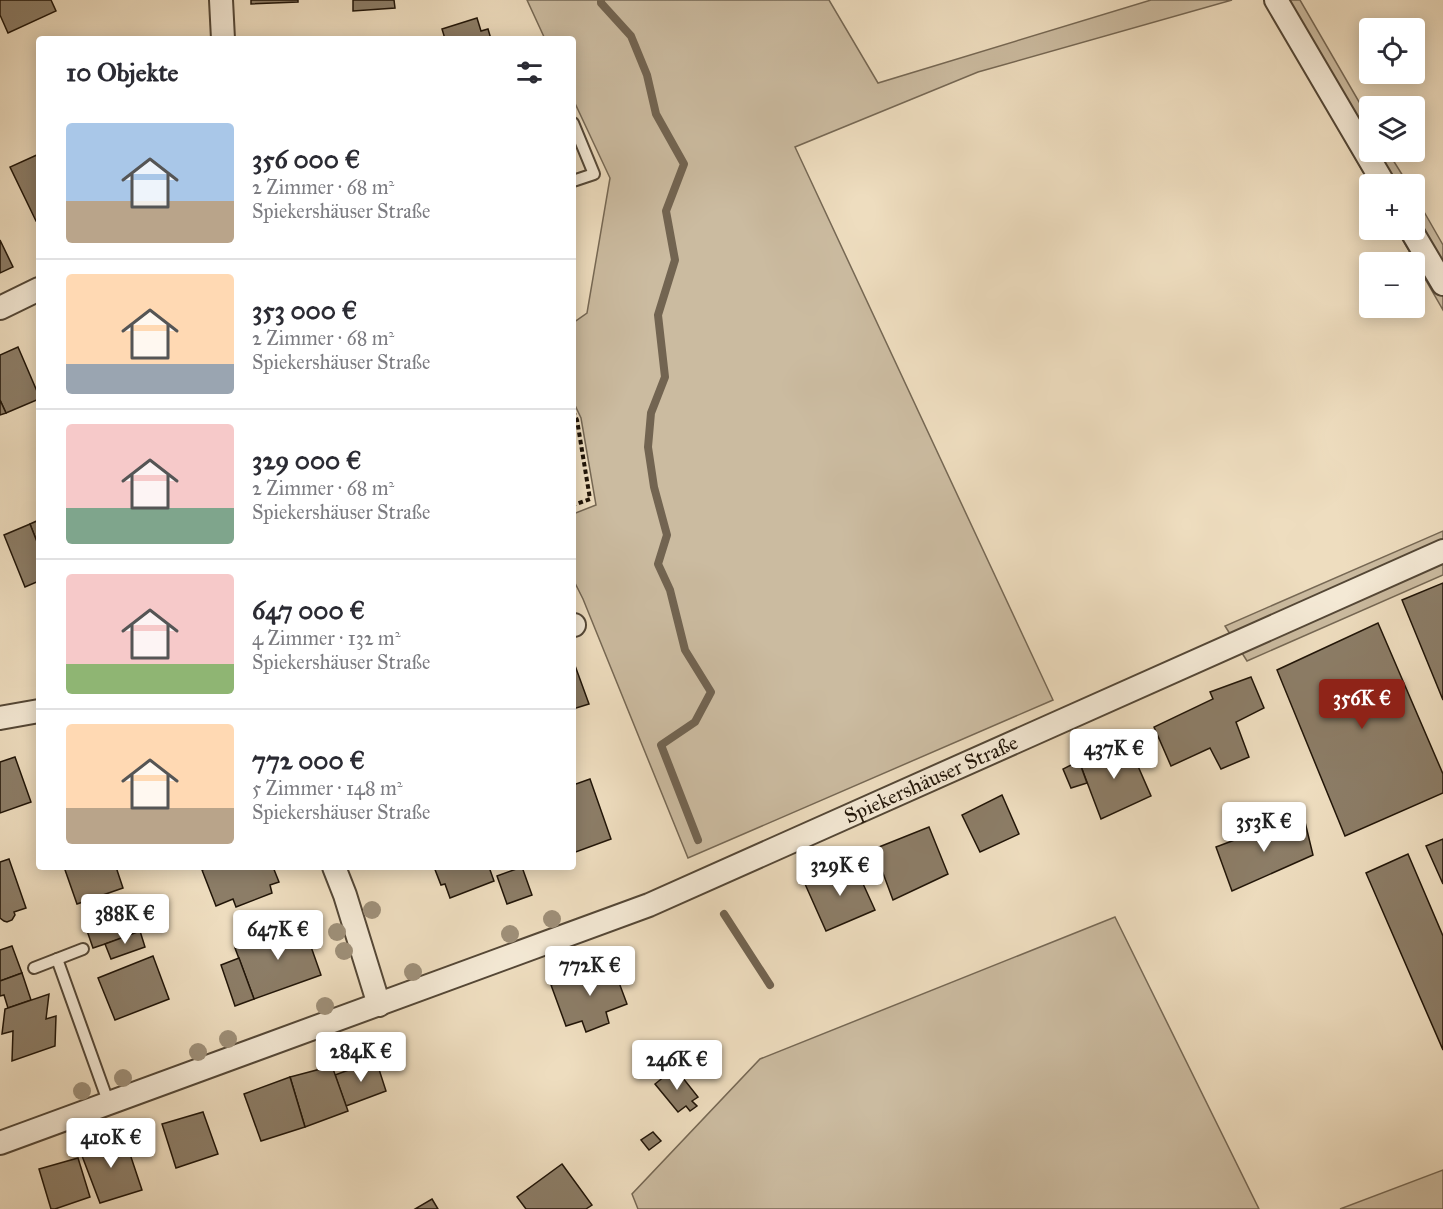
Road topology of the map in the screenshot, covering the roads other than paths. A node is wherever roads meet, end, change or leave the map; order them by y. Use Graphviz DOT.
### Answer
graph roads {
  1 [pos="221,0"];
  2 [pos="1276,0"];
  3 [pos="223,36"];
  4 [pos="576,130"];
  5 [pos="1378,174"];
  6 [pos="576,181"];
  7 [pos="1417,240"];
  8 [pos="1443,284"];
  9 [pos="36,290"];
  10 [pos="0,308"];
  11 [pos="1443,551"];
  12 [pos="36,712"];
  13 [pos="0,718"];
  14 [pos="335,870"];
  15 [pos="83,949"];
  16 [pos="57,959"];
  17 [pos="34,968"];
  18 [pos="379,1005"];
  19 [pos="109,1104"];
  20 [pos="0,1143"];
  1 -- 3 [label="street"];
  2 -- 5 [label="street"];
  4 -- 6 [label="lane"];
  7 -- 8 [label="street"];
  9 -- 10 [label="street"];
  11 -- 18 [label="street, Spiekershäuser Straße"];
  12 -- 13 [label="street"];
  14 -- 18 [label="street"];
  15 -- 16 [label="lane"];
  16 -- 17 [label="lane"];
  16 -- 19 [label="lane"];
  18 -- 19 [label="street, Spiekershäuser Straße"];
  19 -- 20 [label="street, Spiekershäuser Straße"];
}
